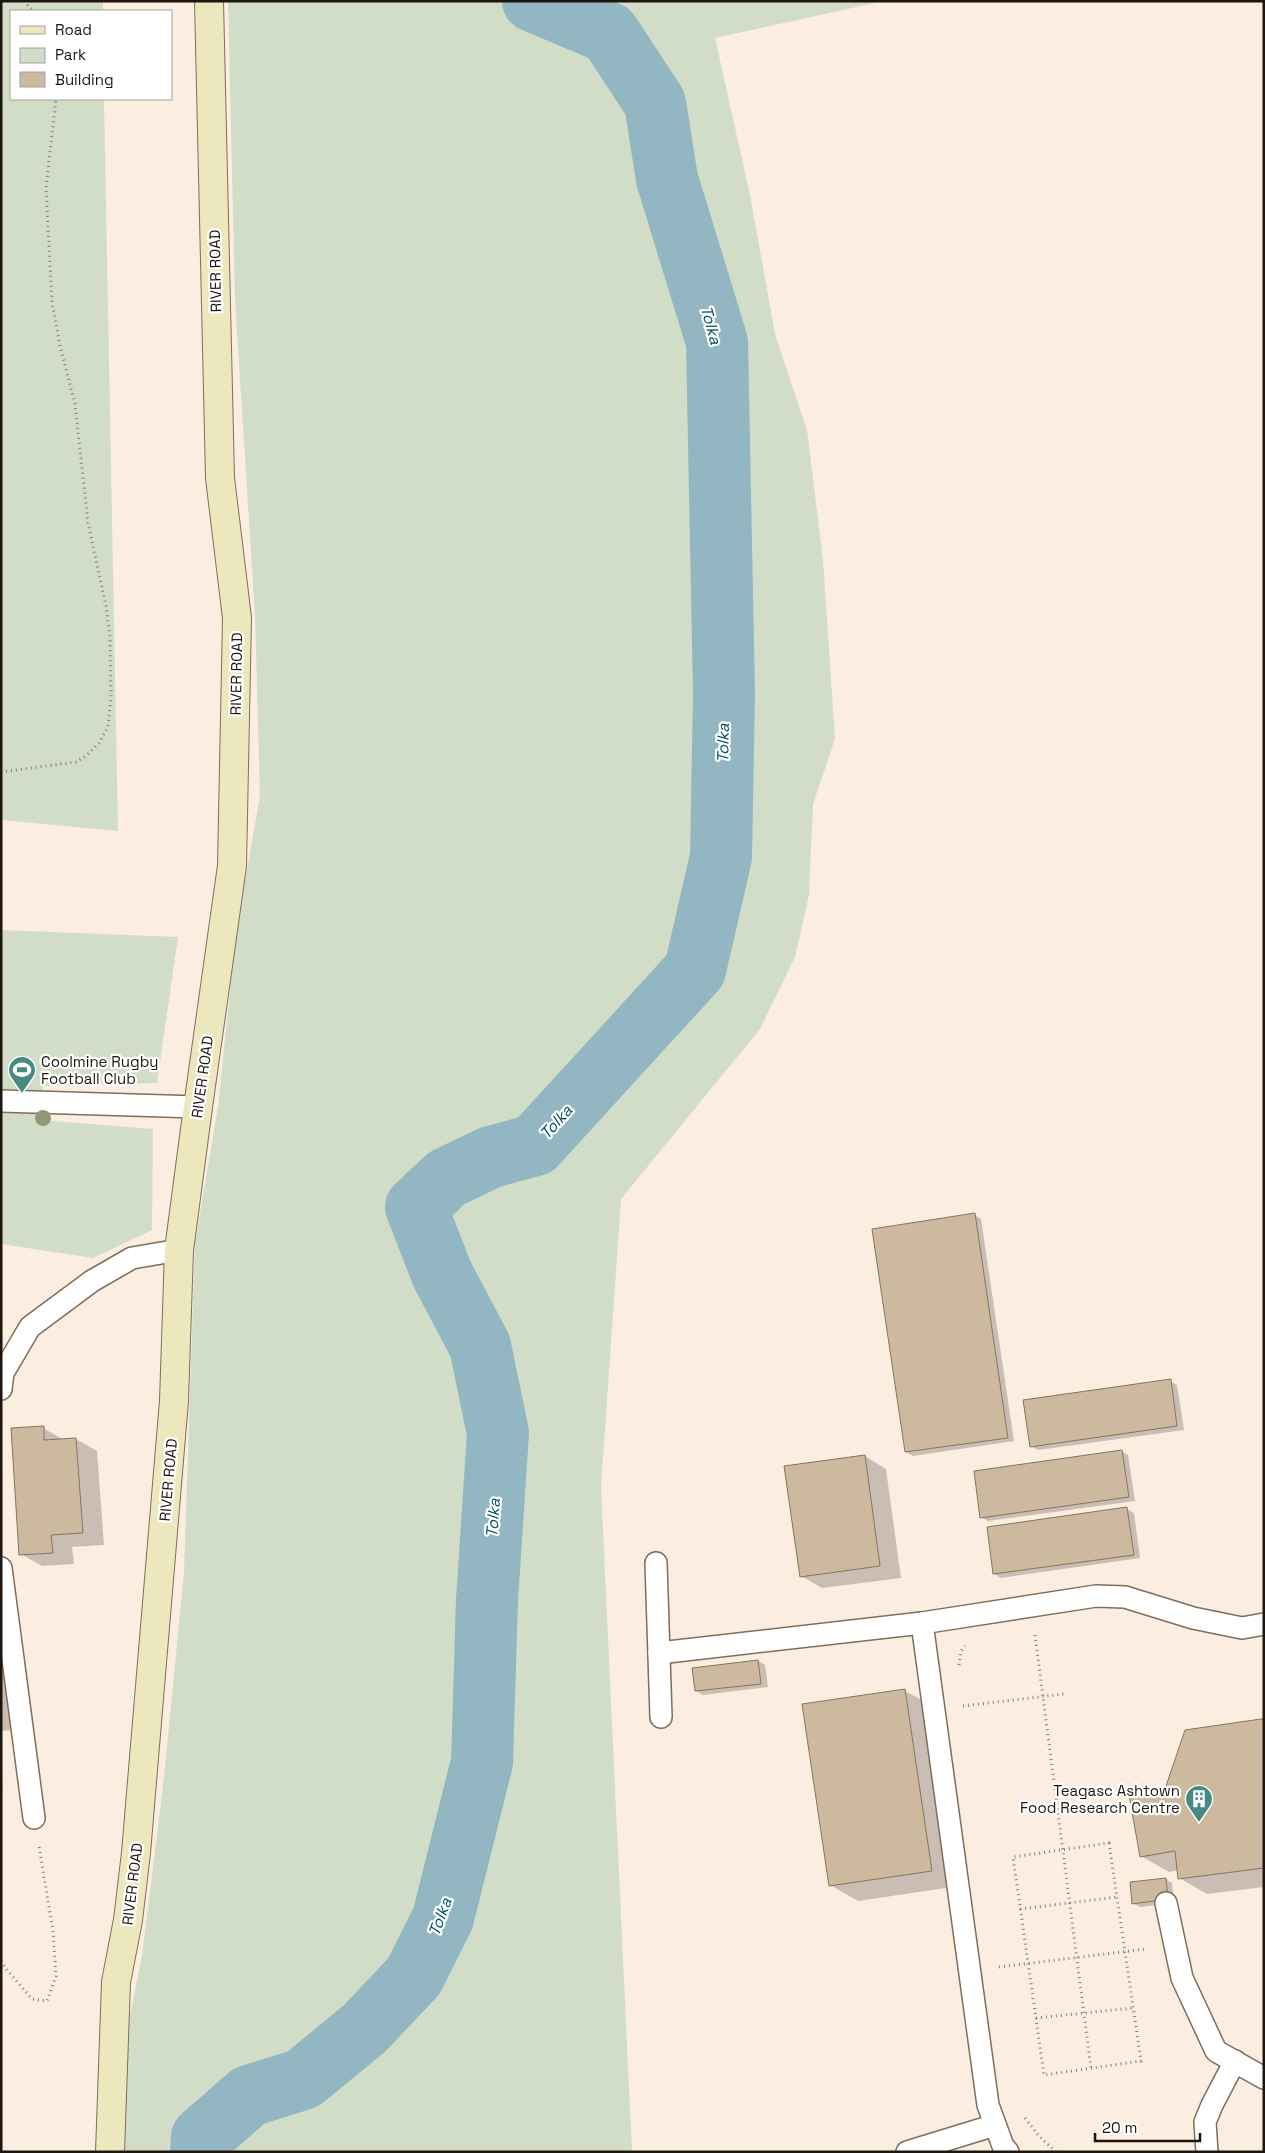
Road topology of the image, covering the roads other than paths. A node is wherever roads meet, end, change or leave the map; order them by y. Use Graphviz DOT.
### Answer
graph roads {
  1 [pos="209,1"];
  2 [pos="1,1101"];
  3 [pos="198,1107"];
  4 [pos="180,1250"];
  5 [pos="1,1389"];
  6 [pos="656,1564"];
  7 [pos="1,1568"];
  8 [pos="922,1623"];
  9 [pos="1264,1624"];
  10 [pos="659,1653"];
  11 [pos="661,1717"];
  12 [pos="34,1818"];
  13 [pos="1166,1903"];
  14 [pos="1235,2061"];
  15 [pos="1264,2078"];
  16 [pos="995,2125"];
  17 [pos="110,2152"];
  18 [pos="907,2152"];
  19 [pos="1008,2152"];
  20 [pos="1207,2152"];
  1 -- 3 [label="main road, RIVER ROAD"];
  2 -- 3 [label="lane"];
  3 -- 4 [label="main road, RIVER ROAD"];
  4 -- 5 [label="lane"];
  4 -- 17 [label="main road, RIVER ROAD"];
  6 -- 10 [label="lane"];
  7 -- 12 [label="lane"];
  8 -- 9 [label="lane"];
  8 -- 10 [label="lane"];
  8 -- 16 [label="lane"];
  10 -- 11 [label="lane"];
  13 -- 14 [label="lane"];
  14 -- 15 [label="lane"];
  14 -- 20 [label="lane"];
  16 -- 18 [label="lane"];
  16 -- 19 [label="lane"];
}
